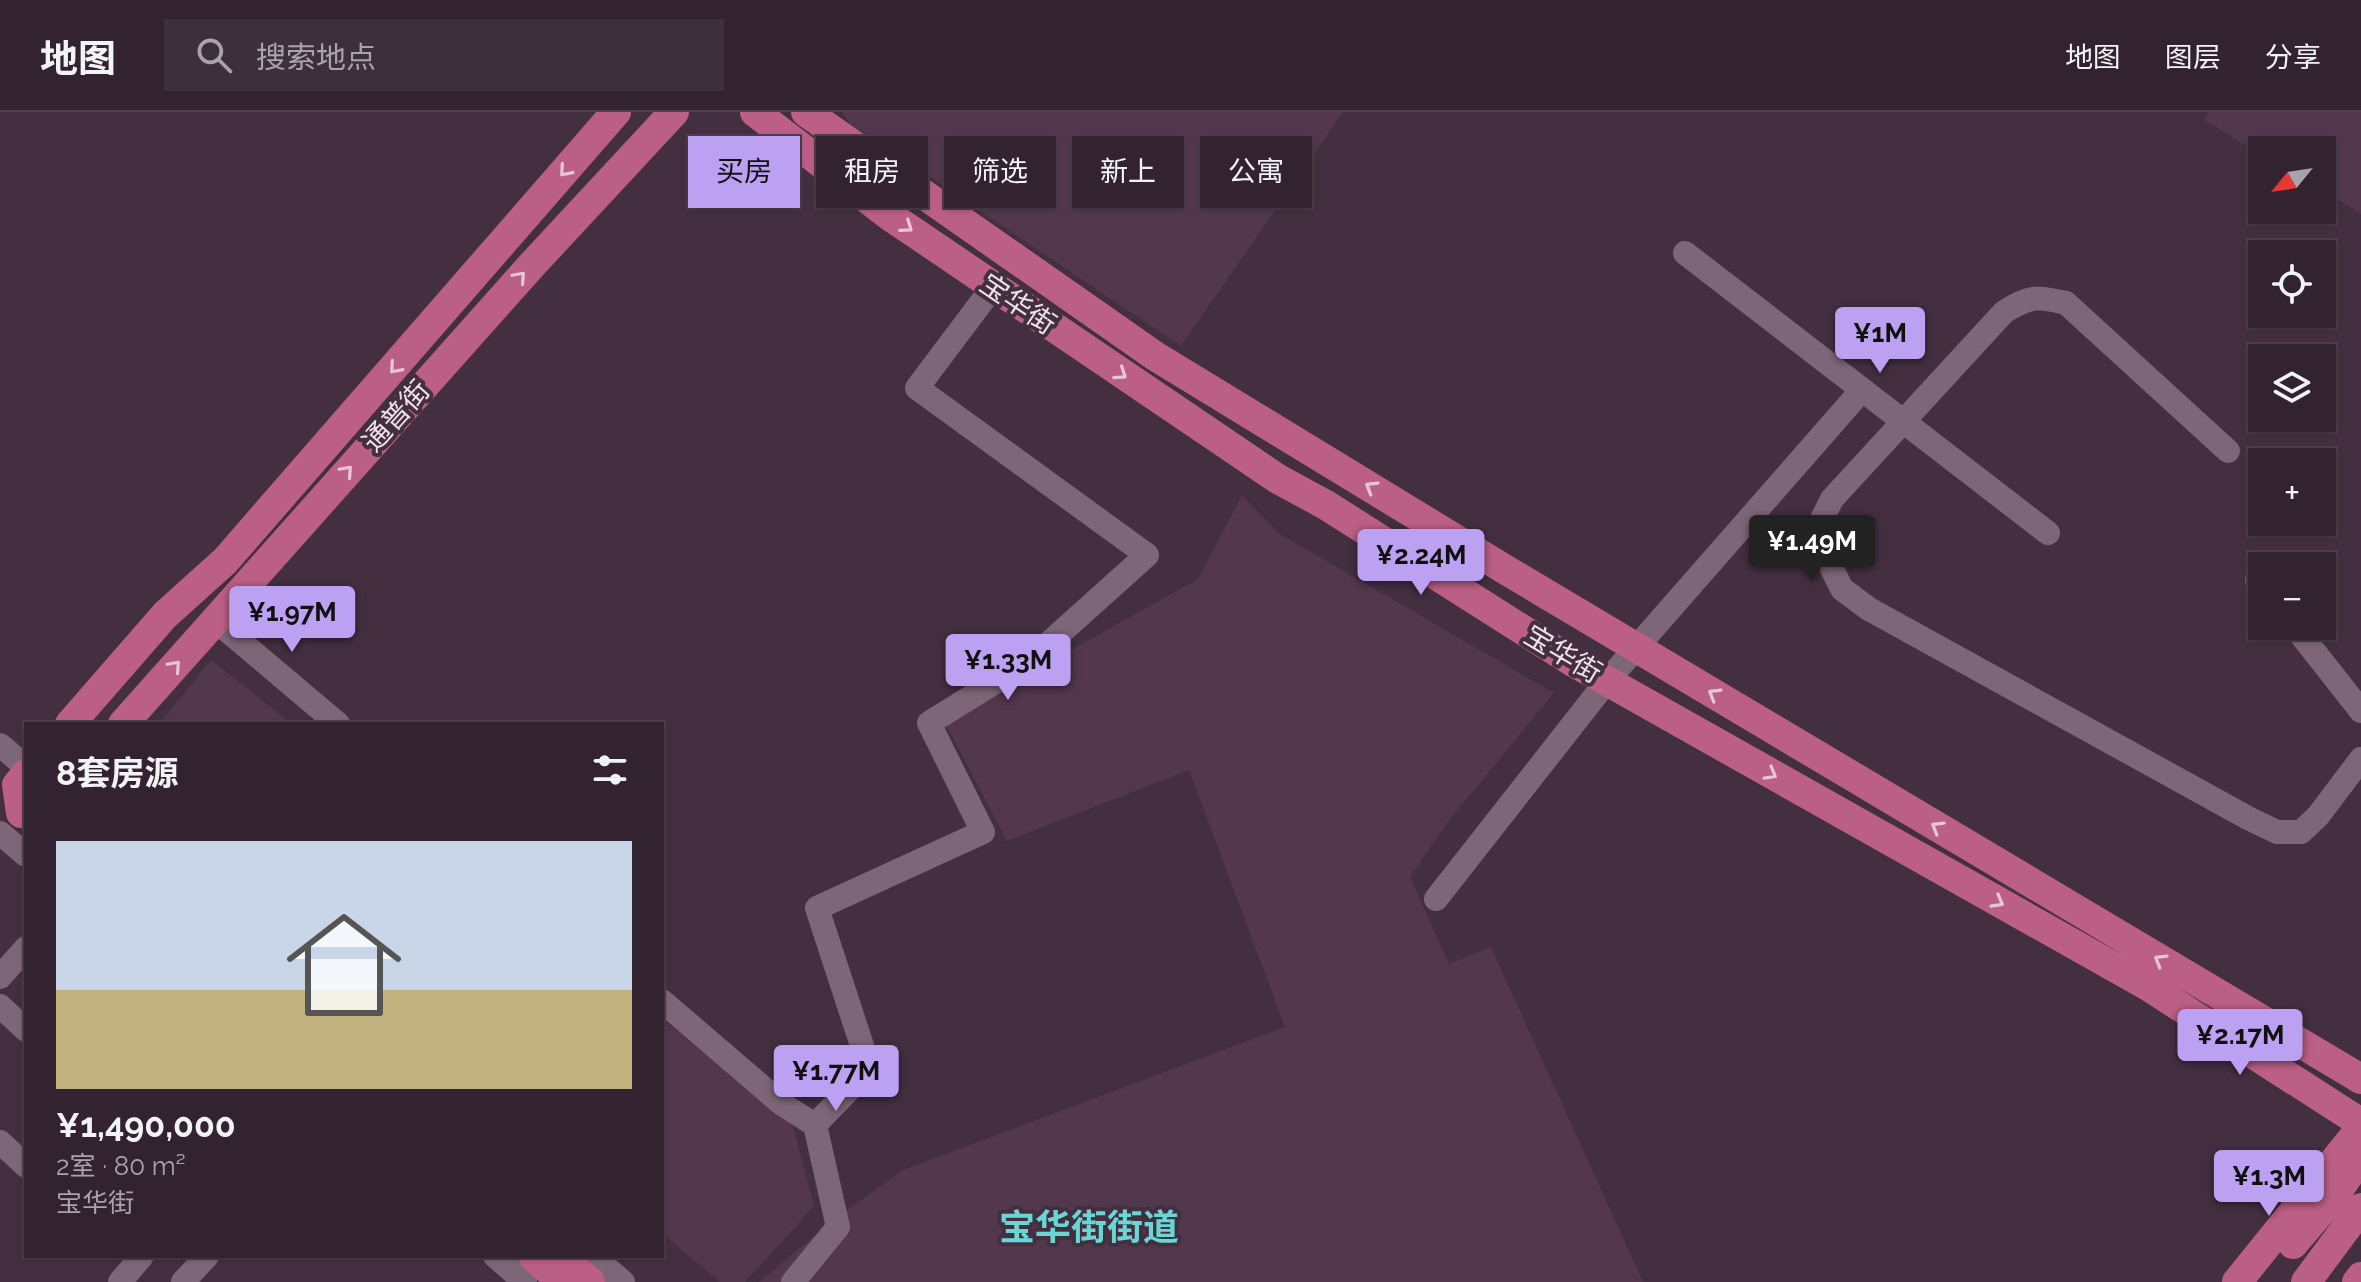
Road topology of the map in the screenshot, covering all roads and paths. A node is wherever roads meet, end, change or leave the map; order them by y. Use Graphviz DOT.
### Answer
graph roads {
  1 [pos="616,112"];
  2 [pos="674,112"];
  3 [pos="755,112"];
  4 [pos="806,112"];
  5 [pos="1685,253"];
  6 [pos="993,287"];
  7 [pos="1861,391"];
  8 [pos="1903,422"];
  9 [pos="2228,451"];
  10 [pos="2048,533"];
  11 [pos="215,620"];
  12 [pos="2305,640"];
  13 [pos="1636,647"];
  14 [pos="1607,681"];
  15 [pos="2361,711"];
  16 [pos="72,722"];
  17 [pos="125,722"];
  18 [pos="336,722"];
  19 [pos="0,745"];
  20 [pos="2361,759"];
  21 [pos="15,799"];
  22 [pos="24,845"];
  23 [pos="1436,899"];
  24 [pos="24,950"];
  25 [pos="0,977"];
  26 [pos="664,1003"];
  27 [pos="0,1006"];
  28 [pos="24,1028"];
  29 [pos="2361,1079"];
  30 [pos="815,1125"];
  31 [pos="2361,1126"];
  32 [pos="0,1142"];
  33 [pos="2361,1157"];
  34 [pos="24,1164"];
  35 [pos="2351,1206"];
  36 [pos="140,1258"];
  37 [pos="205,1258"];
  38 [pos="497,1258"];
  39 [pos="535,1258"];
  40 [pos="562,1258"];
  41 [pos="595,1258"];
  42 [pos="2361,1277"];
  43 [pos="120,1282"];
  44 [pos="183,1282"];
  45 [pos="525,1282"];
  46 [pos="562,1282"];
  47 [pos="590,1282"];
  48 [pos="623,1282"];
  49 [pos="793,1282"];
  50 [pos="2239,1282"];
  51 [pos="2261,1282"];
  52 [pos="2306,1282"];
  53 [pos="2320,1282"];
  54 [pos="2357,1282"];
  1 -- 16 [label="main road, 通普街, one-way"];
  11 -- 2 [label="main road, 通普街, one-way"];
  3 -- 6 [label="main road, 宝华街, one-way"];
  13 -- 4 [label="main road, 宝华街, one-way"];
  5 -- 7 [label="street"];
  6 -- 14 [label="main road, 宝华街, one-way"];
  6 -- 30 [label="street"];
  7 -- 8 [label="street"];
  7 -- 13 [label="street"];
  8 -- 9 [label="street"];
  8 -- 10 [label="street"];
  8 -- 20 [label="street"];
  17 -- 11 [label="main road, 通普街, one-way"];
  11 -- 18 [label="street"];
  12 -- 15 [label="street"];
  13 -- 14 [label="street"];
  29 -- 13 [label="main road, 宝华街, one-way"];
  14 -- 23 [label="street"];
  14 -- 31 [label="main road, 宝华街, one-way"];
  19 -- 21 [label="street"];
  21 -- 22 [label="street"];
  24 -- 25 [label="street"];
  26 -- 30 [label="street"];
  27 -- 28 [label="street"];
  30 -- 49 [label="street"];
  31 -- 50 [label="main road"];
  32 -- 34 [label="street"];
  33 -- 35 [label="main road"];
  35 -- 50 [label="main road"];
  35 -- 51 [label="main road"];
  35 -- 52 [label="main road"];
  35 -- 53 [label="main road"];
  36 -- 43 [label="street"];
  37 -- 44 [label="street"];
  38 -- 45 [label="street"];
  39 -- 46 [label="main road"];
  40 -- 47 [label="main road"];
  41 -- 48 [label="street"];
  42 -- 54 [label="main road"];
}
